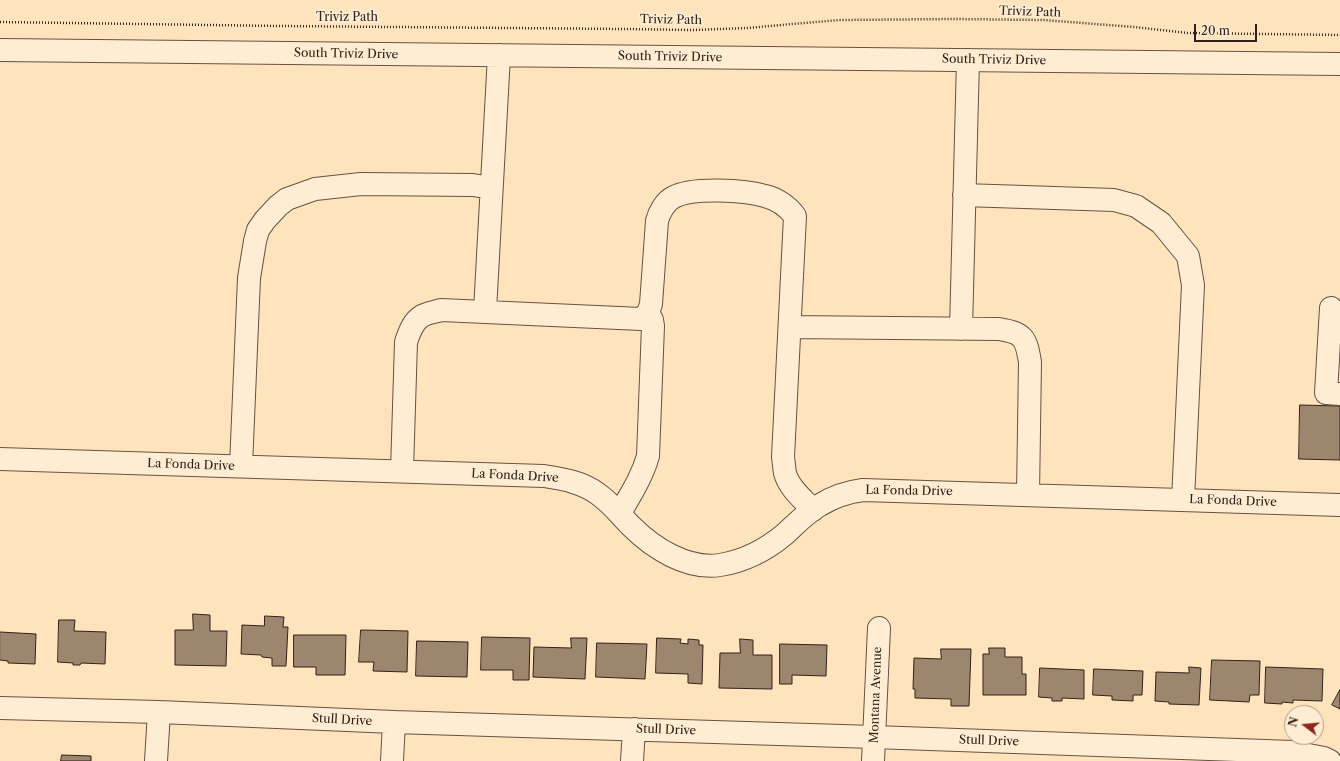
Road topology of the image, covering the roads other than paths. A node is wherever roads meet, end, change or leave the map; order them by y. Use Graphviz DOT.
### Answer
graph roads {
  1 [pos="0,50"];
  2 [pos="499,55"];
  3 [pos="968,60"];
  4 [pos="1340,64"];
  5 [pos="490,188"];
  6 [pos="964,195"];
  7 [pos="1331,308"];
  8 [pos="484,311"];
  9 [pos="648,313"];
  10 [pos="790,327"];
  11 [pos="961,329"];
  12 [pos="1340,394"];
  13 [pos="0,459"];
  14 [pos="241,466"];
  15 [pos="402,471"];
  16 [pos="1028,495"];
  17 [pos="1183,500"];
  18 [pos="1340,505"];
  19 [pos="813,510"];
  20 [pos="620,513"];
  21 [pos="879,628"];
  22 [pos="0,708"];
  23 [pos="159,712"];
  24 [pos="394,722"];
  25 [pos="634,730"];
  26 [pos="874,737"];
  27 [pos="156,761"];
  28 [pos="392,761"];
  29 [pos="632,761"];
  30 [pos="873,761"];
  31 [pos="1330,761"];
  1 -- 2 [label="street, South Triviz Drive"];
  2 -- 3 [label="street, South Triviz Drive"];
  2 -- 5 [label="street"];
  3 -- 4 [label="street, South Triviz Drive"];
  3 -- 6 [label="street"];
  5 -- 8 [label="street"];
  5 -- 14 [label="street"];
  6 -- 11 [label="street"];
  6 -- 17 [label="street"];
  7 -- 12 [label="street"];
  8 -- 9 [label="street"];
  8 -- 15 [label="street"];
  9 -- 10 [label="street"];
  9 -- 20 [label="street"];
  10 -- 11 [label="street"];
  10 -- 19 [label="street"];
  11 -- 16 [label="street"];
  13 -- 14 [label="street, La Fonda Drive"];
  14 -- 15 [label="street, La Fonda Drive"];
  15 -- 20 [label="street, La Fonda Drive"];
  16 -- 17 [label="street, La Fonda Drive"];
  16 -- 19 [label="street, La Fonda Drive"];
  17 -- 18 [label="street, La Fonda Drive"];
  19 -- 20 [label="street, La Fonda Drive"];
  21 -- 26 [label="street, Montana Avenue"];
  22 -- 23 [label="street, Stull Drive"];
  23 -- 24 [label="street, Stull Drive"];
  23 -- 27 [label="street"];
  24 -- 25 [label="street, Stull Drive"];
  24 -- 28 [label="street"];
  25 -- 26 [label="street, Stull Drive"];
  25 -- 29 [label="street"];
  26 -- 30 [label="street, Montana Avenue"];
  26 -- 31 [label="street, Stull Drive"];
}
